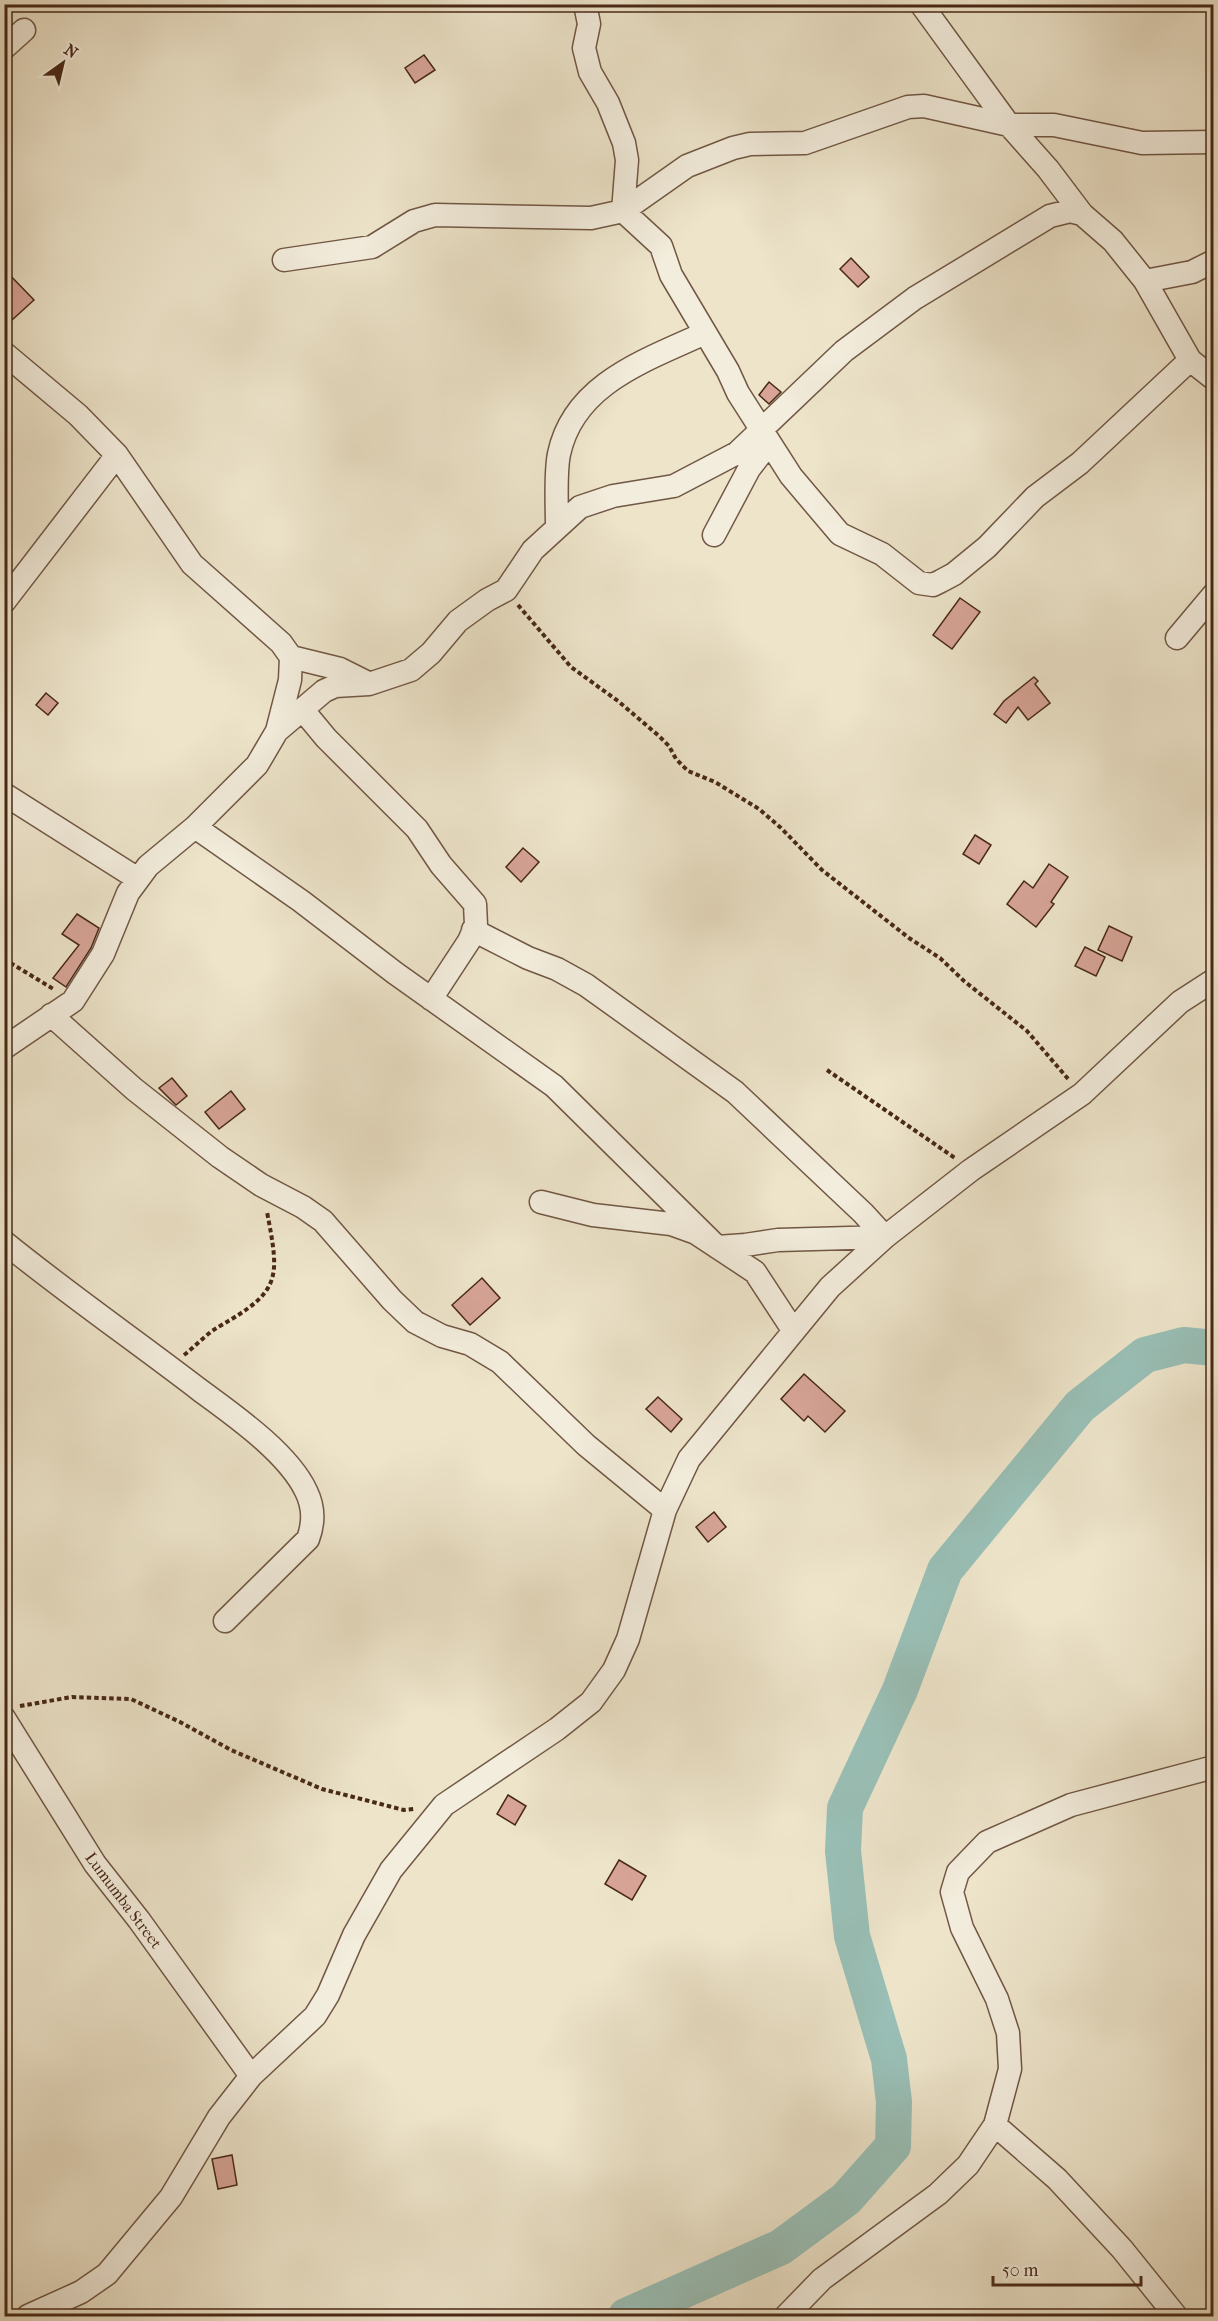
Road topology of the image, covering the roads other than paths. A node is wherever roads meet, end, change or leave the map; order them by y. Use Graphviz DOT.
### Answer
graph roads {
  1 [pos="585,4"];
  2 [pos="921,4"];
  3 [pos="24,30"];
  4 [pos="4,48"];
  5 [pos="1009,125"];
  6 [pos="1214,142"];
  7 [pos="623,211"];
  8 [pos="1082,214"];
  9 [pos="284,260"];
  10 [pos="1214,261"];
  11 [pos="1145,281"];
  12 [pos="705,333"];
  13 [pos="4,353"];
  14 [pos="1190,360"];
  15 [pos="1213,379"];
  16 [pos="765,435"];
  17 [pos="117,455"];
  18 [pos="556,527"];
  19 [pos="714,535"];
  20 [pos="1214,594"];
  21 [pos="4,602"];
  22 [pos="1178,638"];
  23 [pos="291,657"];
  24 [pos="369,684"];
  25 [pos="302,709"];
  26 [pos="277,731"];
  27 [pos="4,794"];
  28 [pos="195,827"];
  29 [pos="138,879"];
  30 [pos="473,930"];
  31 [pos="1214,980"];
  32 [pos="431,999"];
  33 [pos="51,1014"];
  34 [pos="4,1048"];
  35 [pos="541,1202"];
  36 [pos="885,1237"];
  37 [pos="4,1242"];
  38 [pos="717,1246"];
  39 [pos="793,1330"];
  40 [pos="665,1510"];
  41 [pos="225,1621"];
  42 [pos="10,1713"];
  43 [pos="1214,1767"];
  44 [pos="251,2076"];
  45 [pos="995,2125"];
  46 [pos="28,2316"];
  47 [pos="786,2316"];
  48 [pos="1176,2316"];
  1 -- 7 [label="street"];
  2 -- 5 [label="street"];
  3 -- 4 [label="street"];
  5 -- 6 [label="street"];
  5 -- 7 [label="street"];
  5 -- 8 [label="street"];
  7 -- 9 [label="street"];
  7 -- 12 [label="street"];
  8 -- 11 [label="street"];
  8 -- 16 [label="street"];
  10 -- 11 [label="street"];
  11 -- 14 [label="street"];
  12 -- 16 [label="street"];
  12 -- 18 [label="street"];
  13 -- 17 [label="street"];
  14 -- 15 [label="street"];
  14 -- 16 [label="street"];
  16 -- 18 [label="street"];
  16 -- 19 [label="street"];
  17 -- 21 [label="street"];
  17 -- 23 [label="street"];
  18 -- 24 [label="street"];
  20 -- 22 [label="street"];
  23 -- 24 [label="street"];
  23 -- 26 [label="street"];
  24 -- 25 [label="street"];
  25 -- 26 [label="street"];
  25 -- 30 [label="street"];
  26 -- 28 [label="street"];
  27 -- 29 [label="street"];
  28 -- 29 [label="street"];
  28 -- 32 [label="street"];
  29 -- 33 [label="street"];
  30 -- 32 [label="street"];
  30 -- 36 [label="street"];
  31 -- 36 [label="street"];
  32 -- 38 [label="street"];
  33 -- 34 [label="street"];
  33 -- 40 [label="street"];
  35 -- 38 [label="street"];
  36 -- 38 [label="street"];
  36 -- 39 [label="street"];
  37 -- 41 [label="street"];
  38 -- 39 [label="street"];
  39 -- 40 [label="street"];
  40 -- 44 [label="street"];
  42 -- 44 [label="street, Lumumba Street"];
  43 -- 45 [label="street"];
  44 -- 46 [label="street"];
  45 -- 47 [label="street"];
  45 -- 48 [label="street"];
}
